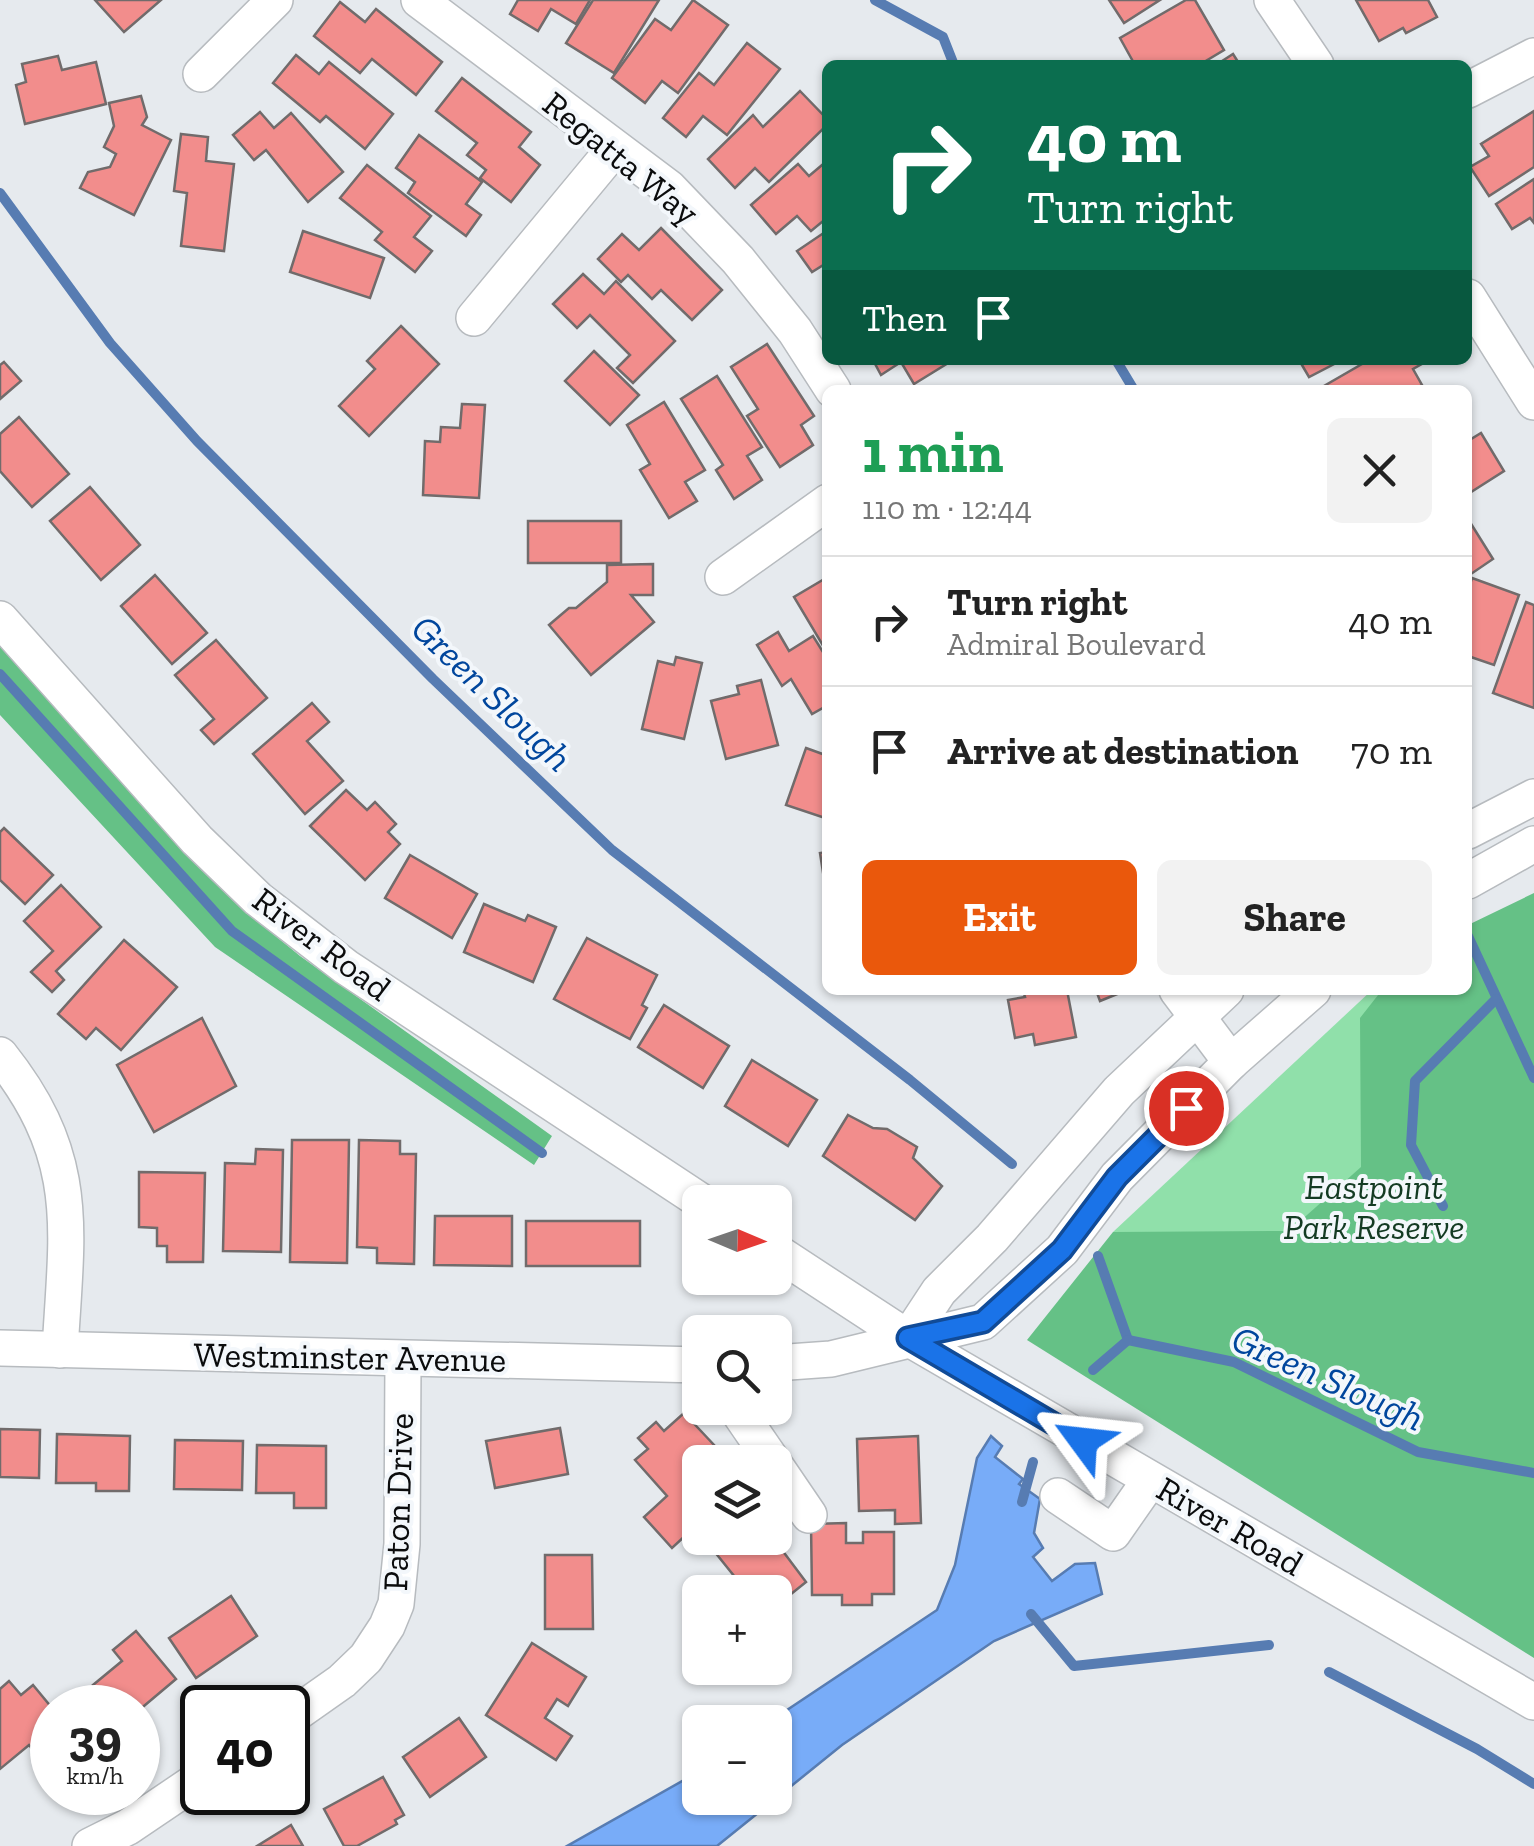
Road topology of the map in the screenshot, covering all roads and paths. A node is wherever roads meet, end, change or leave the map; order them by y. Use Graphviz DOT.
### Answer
graph roads {
  1 [pos="275,0"];
  2 [pos="419,0"];
  3 [pos="1272,0"];
  4 [pos="1534,56"];
  5 [pos="1313,60"];
  6 [pos="201,74"];
  7 [pos="1472,88"];
  8 [pos="614,149"];
  9 [pos="1472,302"];
  10 [pos="474,318"];
  11 [pos="831,385"];
  12 [pos="1534,402"];
  13 [pos="822,506"];
  14 [pos="723,577"];
  15 [pos="0,619"];
  16 [pos="1534,798"];
  17 [pos="1472,829"];
  18 [pos="1534,844"];
  19 [pos="1472,878"];
  20 [pos="1212,995"];
  21 [pos="1228,995"];
  22 [pos="1307,995"];
  23 [pos="1187,1004"];
  24 [pos="1244,1050"];
  25 [pos="0,1056"];
  26 [pos="682,1189"];
  27 [pos="792,1262"];
  28 [pos="908,1338"];
  29 [pos="0,1348"];
  30 [pos="60,1350"];
  31 [pos="403,1360"];
  32 [pos="792,1362"];
  33 [pos="682,1365"];
  34 [pos="1150,1480"];
  35 [pos="792,1491"];
  36 [pos="1058,1496"];
  37 [pos="809,1516"];
  38 [pos="1534,1702"];
  39 [pos="310,1704"];
  40 [pos="180,1792"];
  41 [pos="90,1846"];
  1 -- 6 [label="street"];
  2 -- 8 [label="street, Regatta Way"];
  3 -- 5 [label="street"];
  4 -- 7 [label="street"];
  8 -- 10 [label="street"];
  8 -- 11 [label="street, Regatta Way"];
  9 -- 12 [label="street"];
  13 -- 14 [label="street"];
  15 -- 26 [label="street, River Road"];
  16 -- 17 [label="street"];
  18 -- 19 [label="street"];
  20 -- 23 [label="street"];
  21 -- 24 [label="street"];
  22 -- 24 [label="street"];
  23 -- 24 [label="street"];
  23 -- 28 [label="street"];
  24 -- 28 [label="street"];
  25 -- 30 [label="street"];
  27 -- 28 [label="street, River Road"];
  28 -- 32 [label="street"];
  28 -- 34 [label="street, River Road"];
  29 -- 30 [label="street, Westminster Avenue"];
  30 -- 31 [label="street, Westminster Avenue"];
  31 -- 33 [label="street, Westminster Avenue"];
  31 -- 39 [label="street, Paton Drive"];
  34 -- 36 [label="street"];
  34 -- 38 [label="street, River Road"];
  35 -- 37 [label="street"];
  40 -- 41 [label="street"];
}
